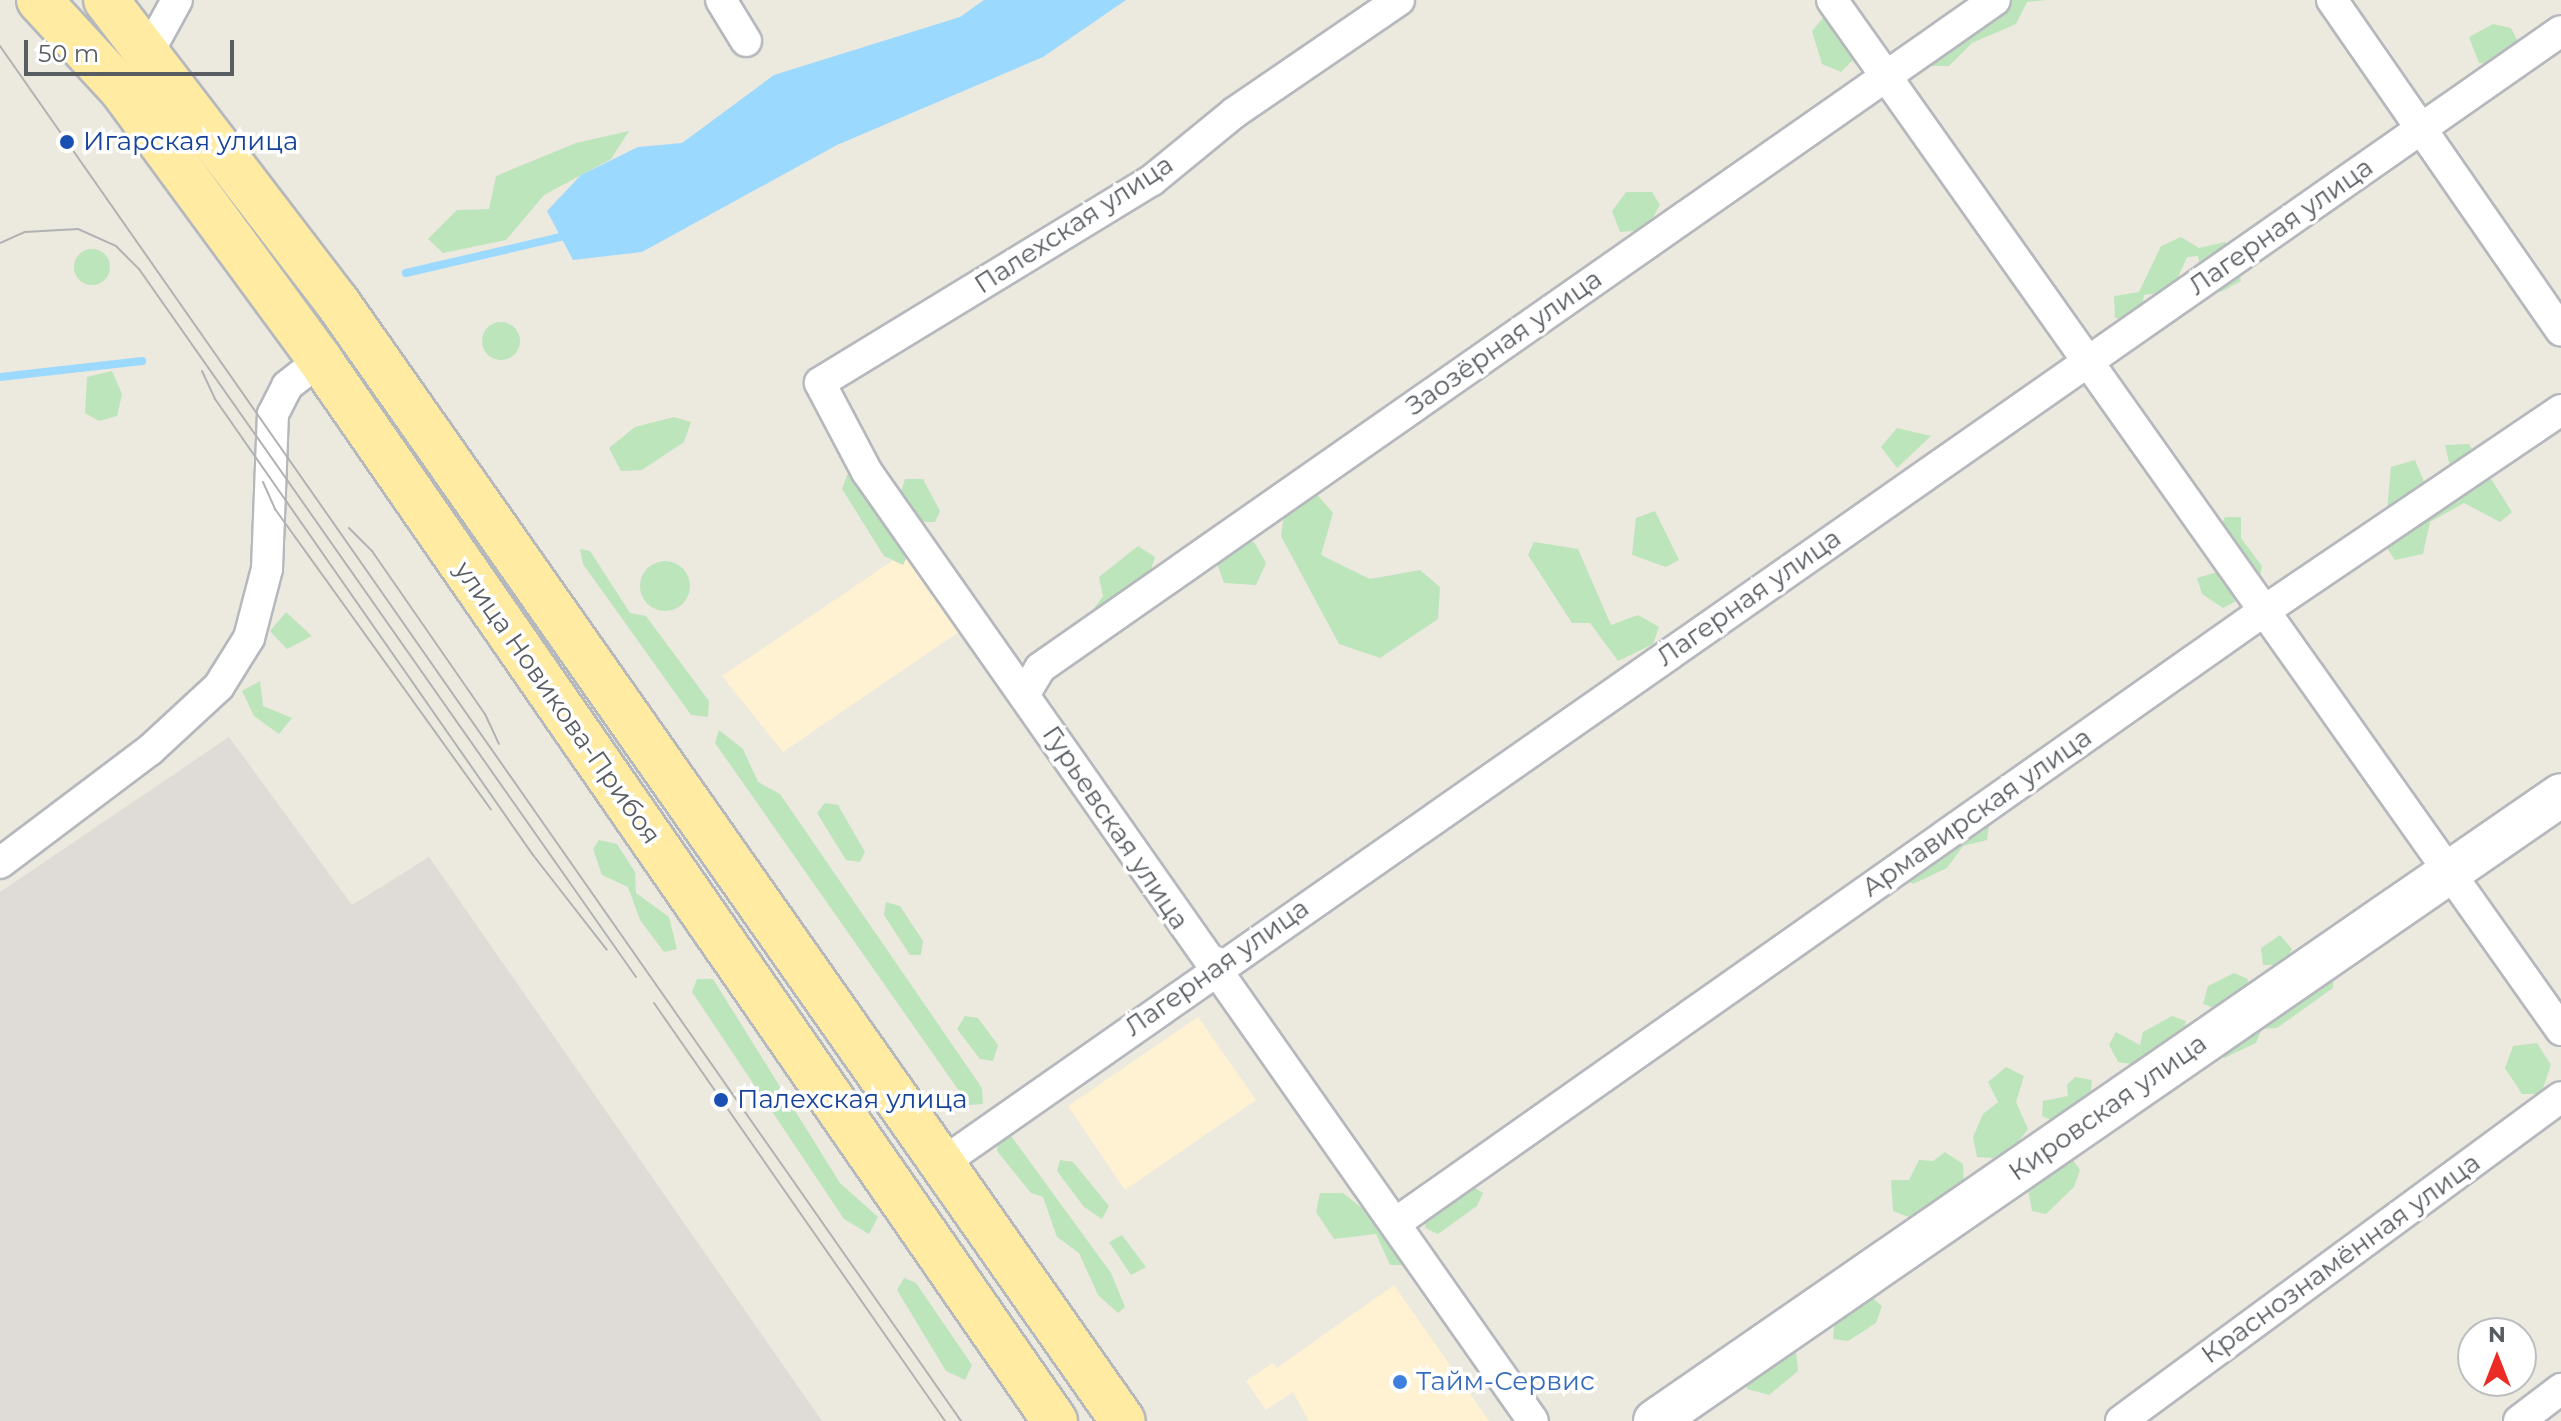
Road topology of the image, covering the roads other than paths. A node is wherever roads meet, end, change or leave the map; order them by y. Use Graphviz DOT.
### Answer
graph roads {
  1 [pos="39,0"];
  2 [pos="106,0"];
  3 [pos="177,0"];
  4 [pos="721,0"];
  5 [pos="1399,0"];
  6 [pos="1832,0"];
  7 [pos="1995,0"];
  8 [pos="2332,0"];
  9 [pos="2561,31"];
  10 [pos="746,41"];
  11 [pos="148,53"];
  12 [pos="1887,74"];
  13 [pos="2419,130"];
  14 [pos="2561,331"];
  15 [pos="320,360"];
  16 [pos="2087,364"];
  17 [pos="820,383"];
  18 [pos="2561,410"];
  19 [pos="2261,613"];
  20 [pos="1024,695"];
  21 [pos="2561,795"];
  22 [pos="0,863"];
  23 [pos="2450,872"];
  24 [pos="1212,971"];
  25 [pos="2561,1030"];
  26 [pos="2561,1097"];
  27 [pos="938,1166"];
  28 [pos="1397,1222"];
  29 [pos="2561,1389"];
  30 [pos="1055,1421"];
  31 [pos="1123,1421"];
  32 [pos="1533,1421"];
  33 [pos="1655,1421"];
  34 [pos="2121,1421"];
  35 [pos="2519,1421"];
  1 -- 15 [label="main road, улица Новикова-Прибоя"];
  2 -- 11 [label="main road, улица Новикова-Прибоя"];
  3 -- 11 [label="street"];
  4 -- 10 [label="street"];
  5 -- 17 [label="street, Палехская улица"];
  6 -- 12 [label="street"];
  7 -- 12 [label="street, Заозёрная улица"];
  8 -- 13 [label="street"];
  9 -- 13 [label="street, Лагерная улица"];
  11 -- 27 [label="main road, улица Новикова-Прибоя"];
  12 -- 16 [label="street"];
  12 -- 20 [label="street, Заозёрная улица"];
  13 -- 14 [label="street"];
  13 -- 16 [label="street, Лагерная улица"];
  15 -- 22 [label="street"];
  15 -- 30 [label="main road, улица Новикова-Прибоя"];
  16 -- 19 [label="street"];
  16 -- 24 [label="street, Лагерная улица"];
  17 -- 20 [label="street, Гурьевская улица"];
  18 -- 19 [label="street, Армавирская улица"];
  19 -- 23 [label="street"];
  19 -- 28 [label="street, Армавирская улица"];
  20 -- 24 [label="street, Гурьевская улица"];
  21 -- 23 [label="street, Кировская улица"];
  23 -- 25 [label="street"];
  23 -- 33 [label="street, Кировская улица"];
  24 -- 27 [label="street, Лагерная улица"];
  24 -- 28 [label="street, Гурьевская улица"];
  26 -- 34 [label="street, Краснознамённая улица"];
  27 -- 31 [label="main road, улица Новикова-Прибоя"];
  28 -- 32 [label="street, Гурьевская улица"];
  29 -- 35 [label="street"];
}
